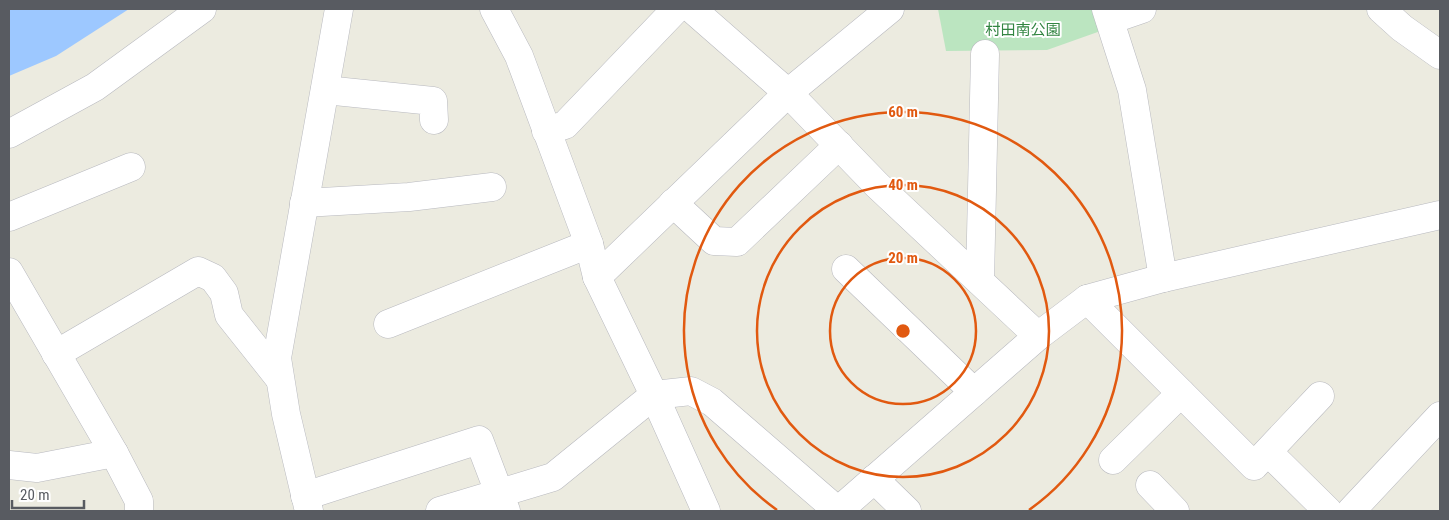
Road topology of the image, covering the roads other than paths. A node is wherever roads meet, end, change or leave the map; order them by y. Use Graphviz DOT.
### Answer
graph roads {
  1 [pos="202,9"];
  2 [pos="339,9"];
  3 [pos="494,9"];
  4 [pos="676,9"];
  5 [pos="692,9"];
  6 [pos="890,9"];
  7 [pos="1142,9"];
  8 [pos="1381,9"];
  9 [pos="1108,14"];
  10 [pos="984,54"];
  11 [pos="1440,55"];
  12 [pos="325,90"];
  13 [pos="788,93"];
  14 [pos="434,120"];
  15 [pos="546,131"];
  16 [pos="9,134"];
  17 [pos="839,145"];
  18 [pos="131,168"];
  19 [pos="492,187"];
  20 [pos="304,202"];
  21 [pos="673,203"];
  22 [pos="1440,215"];
  23 [pos="9,217"];
  24 [pos="589,244"];
  25 [pos="846,269"];
  26 [pos="9,272"];
  27 [pos="596,277"];
  28 [pos="1163,278"];
  29 [pos="980,281"];
  30 [pos="1087,299"];
  31 [pos="388,324"];
  32 [pos="1038,336"];
  33 [pos="56,354"];
  34 [pos="278,378"];
  35 [pos="974,392"];
  36 [pos="1180,393"];
  37 [pos="654,395"];
  38 [pos="1320,396"];
  39 [pos="1440,416"];
  40 [pos="1268,452"];
  41 [pos="114,453"];
  42 [pos="1113,460"];
  43 [pos="9,465"];
  44 [pos="874,479"];
  45 [pos="1150,485"];
  46 [pos="502,502"];
  47 [pos="307,503"];
  48 [pos="1312,506"];
  49 [pos="139,511"];
  50 [pos="440,511"];
  51 [pos="706,511"];
  52 [pos="838,511"];
  53 [pos="907,511"];
  54 [pos="1175,511"];
  55 [pos="1351,511"];
  1 -- 16 [label="street"];
  2 -- 12 [label="street"];
  3 -- 15 [label="street"];
  4 -- 15 [label="street"];
  5 -- 13 [label="street"];
  6 -- 13 [label="street"];
  7 -- 9 [label="street"];
  8 -- 11 [label="street"];
  9 -- 28 [label="street"];
  10 -- 29 [label="street"];
  12 -- 14 [label="street"];
  12 -- 20 [label="street"];
  13 -- 17 [label="street"];
  13 -- 21 [label="street"];
  15 -- 24 [label="street"];
  17 -- 21 [label="street"];
  17 -- 29 [label="street"];
  18 -- 23 [label="street"];
  19 -- 20 [label="street"];
  20 -- 34 [label="street"];
  21 -- 27 [label="street"];
  22 -- 28 [label="street"];
  24 -- 27 [label="street"];
  24 -- 31 [label="street"];
  25 -- 35 [label="street"];
  26 -- 33 [label="street"];
  27 -- 37 [label="street"];
  28 -- 30 [label="street"];
  29 -- 32 [label="street"];
  30 -- 32 [label="street"];
  30 -- 36 [label="street"];
  32 -- 35 [label="street"];
  33 -- 34 [label="street"];
  33 -- 41 [label="street"];
  34 -- 47 [label="street"];
  35 -- 44 [label="street"];
  36 -- 40 [label="street"];
  36 -- 42 [label="street"];
  37 -- 46 [label="street"];
  37 -- 51 [label="street"];
  37 -- 52 [label="street"];
  38 -- 40 [label="street"];
  39 -- 55 [label="street"];
  40 -- 48 [label="street"];
  41 -- 43 [label="street"];
  41 -- 49 [label="street"];
  44 -- 52 [label="street"];
  44 -- 53 [label="street"];
  45 -- 54 [label="street"];
  46 -- 47 [label="street"];
  46 -- 50 [label="street"];
}
